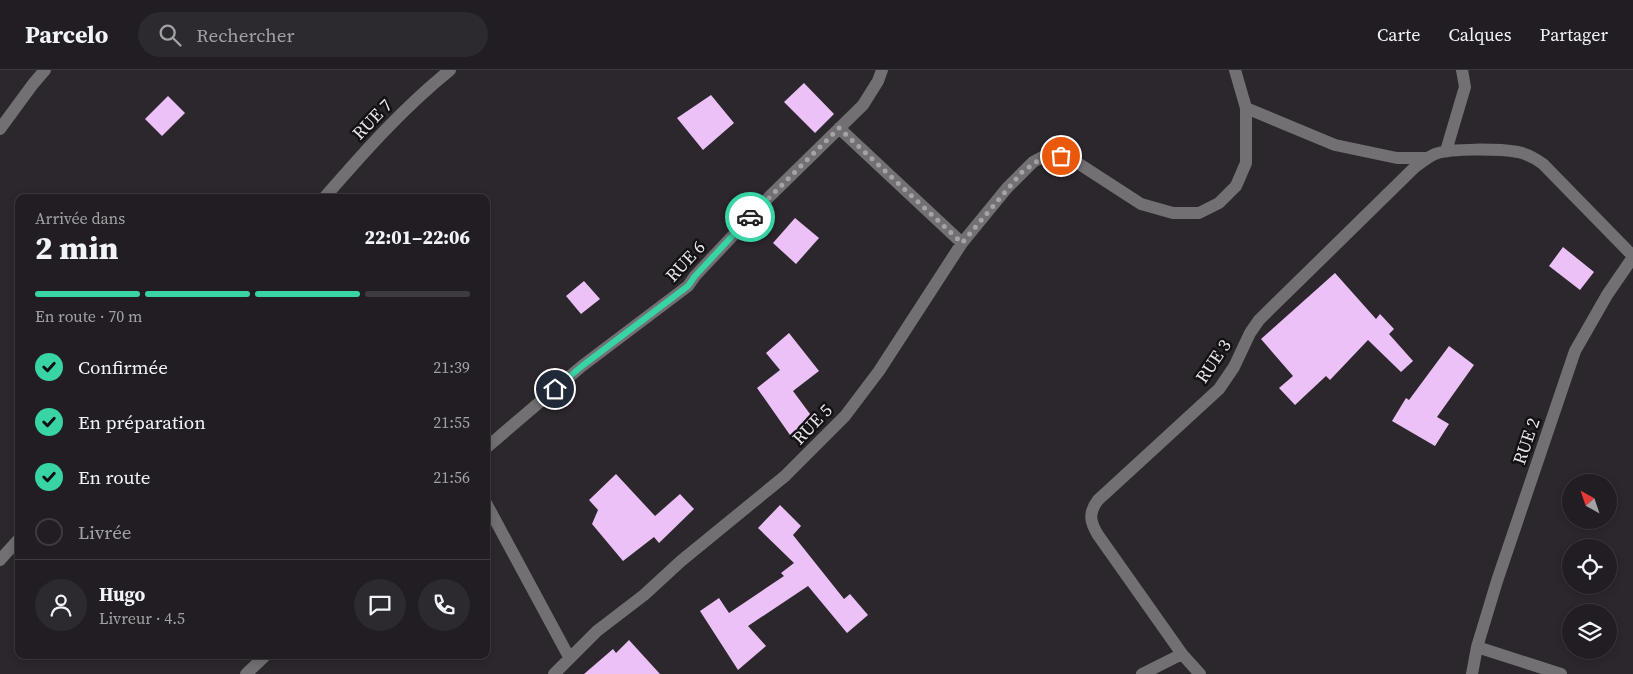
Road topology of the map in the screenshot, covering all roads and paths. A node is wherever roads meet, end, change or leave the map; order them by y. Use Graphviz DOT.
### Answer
graph roads {
  1 [pos="45,70"];
  2 [pos="450,70"];
  3 [pos="882,70"];
  4 [pos="1235,70"];
  5 [pos="1462,70"];
  6 [pos="1246,108"];
  7 [pos="839,128"];
  8 [pos="0,129"];
  9 [pos="1446,151"];
  10 [pos="1427,158"];
  11 [pos="328,194"];
  12 [pos="962,243"];
  13 [pos="1633,257"];
  14 [pos="490,445"];
  15 [pos="490,510"];
  16 [pos="15,543"];
  17 [pos="0,560"];
  18 [pos="1477,647"];
  19 [pos="1182,654"];
  20 [pos="569,657"];
  21 [pos="262,659"];
  22 [pos="246,674"];
  23 [pos="554,674"];
  24 [pos="1142,674"];
  25 [pos="1200,674"];
  26 [pos="1472,674"];
  27 [pos="1561,674"];
  1 -- 8 [label="street"];
  2 -- 11 [label="street, RUE 7"];
  3 -- 7 [label="street, RUE 6"];
  4 -- 6 [label="street"];
  5 -- 9 [label="street"];
  6 -- 10 [label="street"];
  6 -- 12 [label="street, RUE 5"];
  7 -- 12 [label="street"];
  7 -- 14 [label="street, RUE 6"];
  9 -- 10 [label="street, RUE 3"];
  9 -- 13 [label="street, RUE 3"];
  10 -- 19 [label="street, RUE 3"];
  12 -- 20 [label="street, RUE 5"];
  13 -- 18 [label="street, RUE 2"];
  15 -- 20 [label="street"];
  16 -- 17 [label="street"];
  18 -- 26 [label="street, RUE 2"];
  18 -- 27 [label="street"];
  19 -- 24 [label="street"];
  19 -- 25 [label="street, RUE 3"];
  20 -- 23 [label="street, RUE 5"];
  21 -- 22 [label="street"];
}
